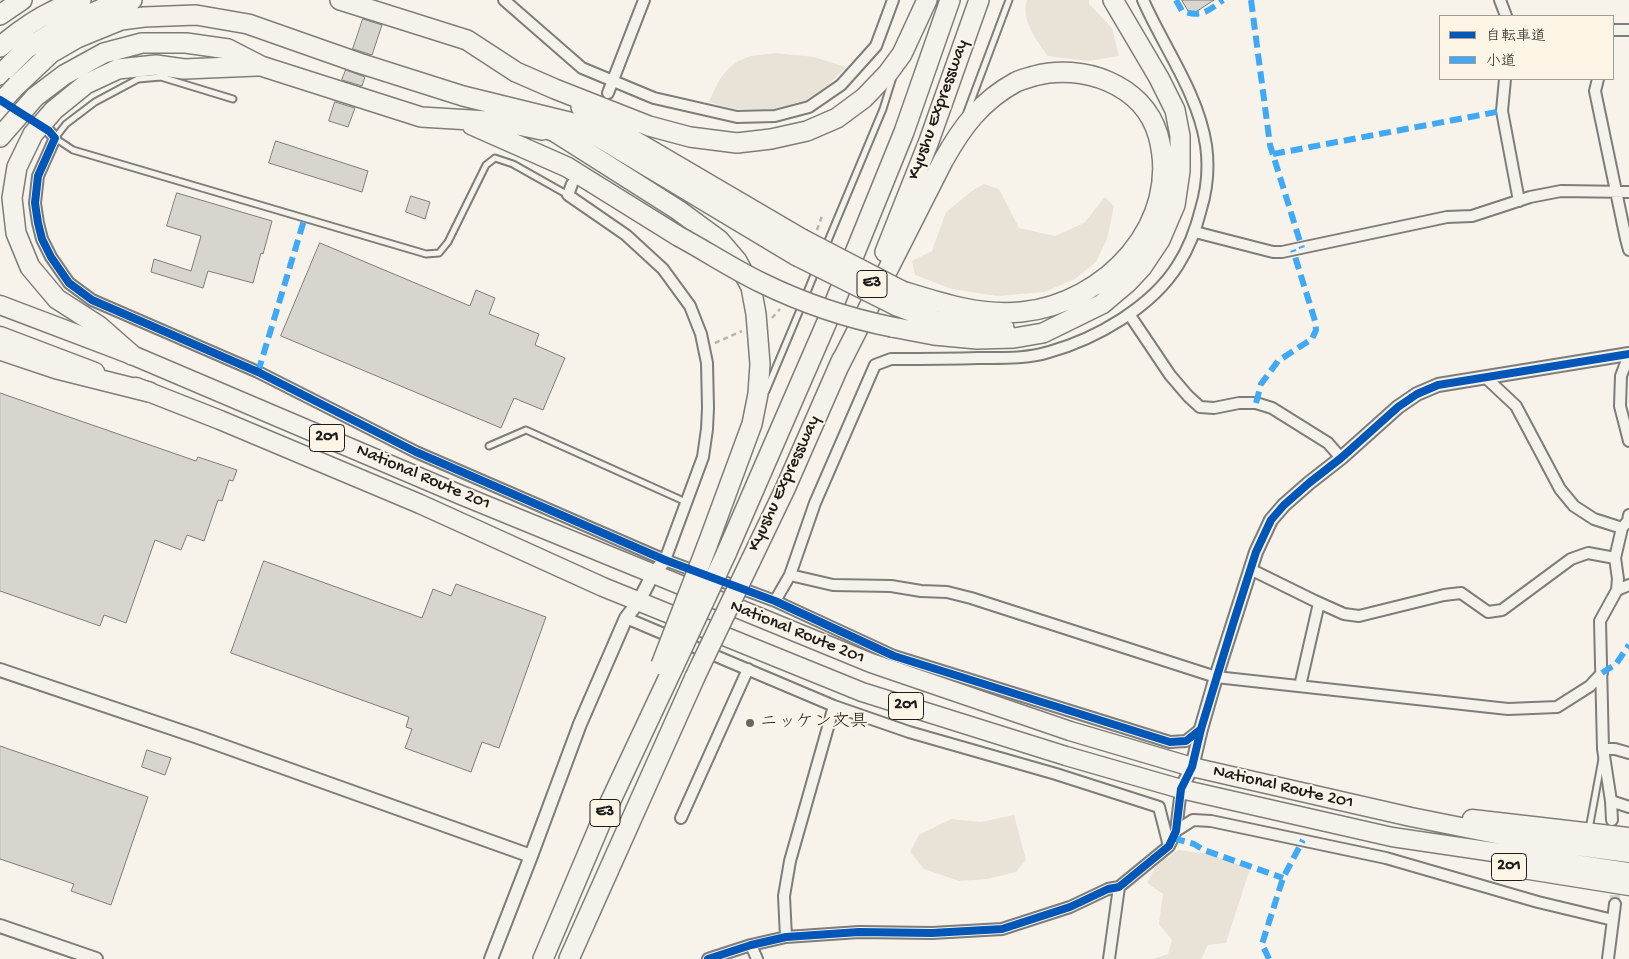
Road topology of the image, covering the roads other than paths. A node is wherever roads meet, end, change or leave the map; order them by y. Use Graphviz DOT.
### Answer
graph roads {
  1 [pos="22,0"];
  2 [pos="81,0"];
  3 [pos="132,0"];
  4 [pos="340,0"];
  5 [pos="504,0"];
  6 [pos="644,0"];
  7 [pos="893,0"];
  8 [pos="927,0"];
  9 [pos="950,0"];
  10 [pos="979,0"];
  11 [pos="1009,0"];
  12 [pos="1113,0"];
  13 [pos="1143,0"];
  14 [pos="1500,0"];
  15 [pos="0,15"];
  16 [pos="1506,15"];
  17 [pos="1614,30"];
  18 [pos="1629,30"];
  19 [pos="0,47"];
  20 [pos="902,54"];
  21 [pos="260,66"];
  22 [pos="0,75"];
  23 [pos="1505,80"];
  24 [pos="1598,80"];
  25 [pos="613,82"];
  26 [pos="556,89"];
  27 [pos="608,93"];
  28 [pos="463,96"];
  29 [pos="233,99"];
  30 [pos="0,103"];
  31 [pos="462,120"];
  32 [pos="555,132"];
  33 [pos="959,133"];
  34 [pos="52,134"];
  35 [pos="0,137"];
  36 [pos="572,184"];
  37 [pos="1616,191"];
  38 [pos="1629,192"];
  39 [pos="568,195"];
  40 [pos="1518,201"];
  41 [pos="1195,232"];
  42 [pos="800,247"];
  43 [pos="1629,250"];
  44 [pos="823,253"];
  45 [pos="820,262"];
  46 [pos="899,299"];
  47 [pos="0,305"];
  48 [pos="1129,314"];
  49 [pos="1062,323"];
  50 [pos="0,336"];
  51 [pos="0,350"];
  52 [pos="132,355"];
  53 [pos="1628,361"];
  54 [pos="837,370"];
  55 [pos="1485,377"];
  56 [pos="149,392"];
  57 [pos="752,424"];
  58 [pos="1629,441"];
  59 [pos="489,446"];
  60 [pos="1341,458"];
  61 [pos="686,502"];
  62 [pos="1629,516"];
  63 [pos="1622,528"];
  64 [pos="1614,558"];
  65 [pos="665,560"];
  66 [pos="1250,568"];
  67 [pos="653,574"];
  68 [pos="790,575"];
  69 [pos="1629,585"];
  70 [pos="1617,590"];
  71 [pos="639,601"];
  72 [pos="775,601"];
  73 [pos="1319,603"];
  74 [pos="626,618"];
  75 [pos="667,666"];
  76 [pos="0,670"];
  77 [pos="748,670"];
  78 [pos="1602,673"];
  79 [pos="1216,677"];
  80 [pos="1300,686"];
  81 [pos="834,706"];
  82 [pos="1201,729"];
  83 [pos="1603,749"];
  84 [pos="1629,753"];
  85 [pos="1192,767"];
  86 [pos="1181,788"];
  87 [pos="1611,802"];
  88 [pos="1629,807"];
  89 [pos="1411,817"];
  90 [pos="681,818"];
  91 [pos="1612,820"];
  92 [pos="1176,831"];
  93 [pos="1589,832"];
  94 [pos="1392,837"];
  95 [pos="1629,837"];
  96 [pos="1168,846"];
  97 [pos="1629,852"];
  98 [pos="532,856"];
  99 [pos="1629,872"];
  100 [pos="1629,886"];
  101 [pos="1119,888"];
  102 [pos="1614,904"];
  103 [pos="1613,920"];
  104 [pos="0,926"];
  105 [pos="786,937"];
  106 [pos="751,945"];
  107 [pos="715,958"];
  108 [pos="96,959"];
  109 [pos="490,959"];
  110 [pos="543,959"];
  111 [pos="569,959"];
  112 [pos="756,959"];
  113 [pos="1109,959"];
  114 [pos="1608,959"];
  1 -- 15 [label="highway"];
  2 -- 19 [label="highway"];
  3 -- 22 [label="highway"];
  4 -- 26 [label="highway"];
  5 -- 25 [label="street"];
  6 -- 25 [label="street"];
  7 -- 25 [label="street"];
  8 -- 20 [label="highway"];
  9 -- 75 [label="highway, Kyushu Expressway / E3, bridge"];
  10 -- 54 [label="highway, Kyushu Expressway / E3"];
  11 -- 33 [label="lane"];
  12 -- 49 [label="highway"];
  13 -- 41 [label="street"];
  14 -- 16 [label="street"];
  17 -- 18 [label="street"];
  20 -- 26 [label="highway"];
  20 -- 44 [label="lane"];
  21 -- 31 [label="highway"];
  21 -- 35 [label="highway"];
  21 -- 52 [label="highway"];
  23 -- 40 [label="street"];
  24 -- 37 [label="street"];
  25 -- 27 [label="street"];
  26 -- 42 [label="highway"];
  28 -- 30 [label="highway, bridge"];
  28 -- 32 [label="highway"];
  28 -- 42 [label="highway"];
  29 -- 34 [label="lane"];
  31 -- 32 [label="highway"];
  31 -- 49 [label="highway, bridge"];
  32 -- 57 [label="highway"];
  33 -- 46 [label="highway"];
  33 -- 54 [label="highway"];
  34 -- 39 [label="lane"];
  34 -- 65 [label="street"];
  36 -- 39 [label="street"];
  37 -- 38 [label="street"];
  37 -- 40 [label="street"];
  37 -- 43 [label="street"];
  39 -- 61 [label="street"];
  40 -- 41 [label="street"];
  41 -- 48 [label="street"];
  42 -- 46 [label="highway, bridge"];
  45 -- 57 [label="lane"];
  46 -- 49 [label="highway"];
  47 -- 52 [label="highway, National Route 201 / 201"];
  48 -- 60 [label="street"];
  48 -- 68 [label="street"];
  50 -- 56 [label="highway, National Route 201 / 201"];
  51 -- 56 [label="highway"];
  52 -- 67 [label="highway, National Route 201 / 201"];
  53 -- 55 [label="street"];
  53 -- 58 [label="street"];
  54 -- 111 [label="highway, Kyushu Expressway / E3, bridge"];
  55 -- 60 [label="street"];
  55 -- 63 [label="street"];
  56 -- 71 [label="highway, National Route 201 / 201"];
  57 -- 75 [label="highway, bridge"];
  59 -- 61 [label="lane"];
  60 -- 66 [label="street"];
  61 -- 65 [label="street"];
  62 -- 63 [label="street"];
  63 -- 64 [label="street"];
  64 -- 70 [label="street"];
  64 -- 73 [label="street"];
  65 -- 67 [label="street"];
  65 -- 72 [label="street"];
  66 -- 73 [label="street"];
  66 -- 79 [label="street"];
  67 -- 71 [label="street"];
  67 -- 85 [label="highway, National Route 201 / 201"];
  68 -- 72 [label="street"];
  68 -- 79 [label="street"];
  69 -- 70 [label="street"];
  70 -- 78 [label="street"];
  71 -- 74 [label="street"];
  71 -- 86 [label="highway, National Route 201 / 201"];
  72 -- 82 [label="street"];
  73 -- 80 [label="street"];
  74 -- 77 [label="street"];
  74 -- 98 [label="street"];
  75 -- 110 [label="highway, Kyushu Expressway / E3"];
  76 -- 98 [label="street"];
  77 -- 81 [label="street"];
  77 -- 90 [label="street"];
  78 -- 80 [label="street"];
  78 -- 83 [label="street"];
  79 -- 80 [label="street"];
  79 -- 82 [label="street"];
  81 -- 96 [label="street"];
  81 -- 105 [label="street"];
  82 -- 85 [label="street"];
  83 -- 84 [label="street"];
  83 -- 87 [label="street"];
  83 -- 93 [label="lane"];
  85 -- 86 [label="street"];
  85 -- 89 [label="highway, National Route 201 / 201"];
  86 -- 92 [label="street"];
  86 -- 94 [label="highway, National Route 201 / 201"];
  87 -- 88 [label="street"];
  87 -- 91 [label="street"];
  89 -- 93 [label="highway, 201"];
  89 -- 97 [label="highway, National Route 201 / 201"];
  92 -- 96 [label="street"];
  92 -- 103 [label="street"];
  93 -- 95 [label="highway, 201"];
  94 -- 99 [label="highway, National Route 201 / 201"];
  94 -- 100 [label="highway, 201"];
  96 -- 101 [label="street"];
  98 -- 109 [label="street"];
  101 -- 105 [label="street"];
  101 -- 113 [label="street"];
  102 -- 103 [label="street"];
  103 -- 114 [label="street"];
  104 -- 108 [label="street"];
  105 -- 106 [label="street"];
  106 -- 107 [label="street"];
  106 -- 112 [label="street"];
}
